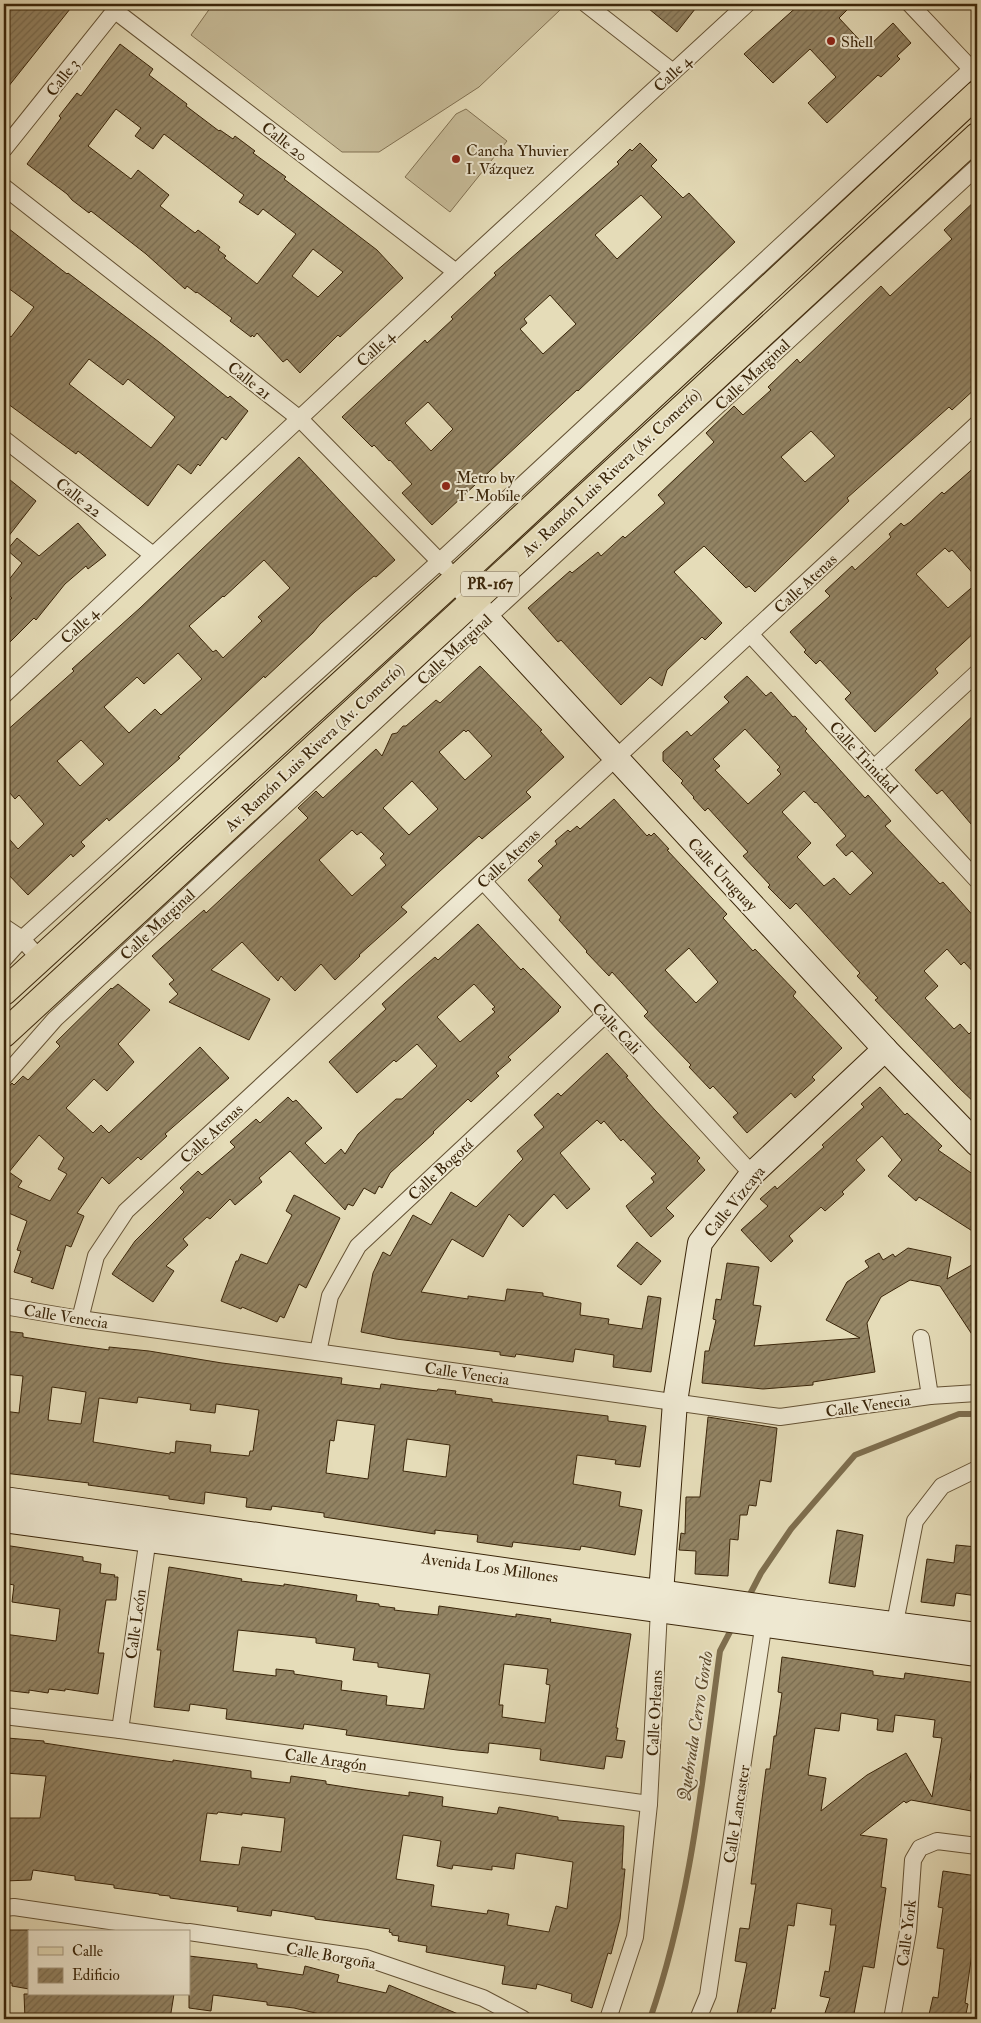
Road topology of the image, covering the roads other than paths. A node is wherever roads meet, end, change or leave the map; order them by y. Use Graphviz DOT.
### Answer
graph roads {
  1 [pos="586,4"];
  2 [pos="747,4"];
  3 [pos="910,4"];
  4 [pos="117,7"];
  5 [pos="975,69"];
  6 [pos="673,72"];
  7 [pos="977,94"];
  8 [pos="977,136"];
  9 [pos="4,150"];
  10 [pos="977,167"];
  11 [pos="4,187"];
  12 [pos="456,272"];
  13 [pos="300,419"];
  14 [pos="977,424"];
  15 [pos="4,439"];
  16 [pos="153,555"];
  17 [pos="448,570"];
  18 [pos="480,609"];
  19 [pos="750,634"];
  20 [pos="977,673"];
  21 [pos="4,694"];
  22 [pos="616,758"];
  23 [pos="874,768"];
  24 [pos="977,880"];
  25 [pos="483,881"];
  26 [pos="4,927"];
  27 [pos="22,939"];
  28 [pos="4,959"];
  29 [pos="40,960"];
  30 [pos="4,992"];
  31 [pos="605,1014"];
  32 [pos="4,1034"];
  33 [pos="885,1049"];
  34 [pos="4,1077"];
  35 [pos="977,1144"];
  36 [pos="752,1174"];
  37 [pos="4,1306"];
  38 [pos="80,1319"];
  39 [pos="921,1338"];
  40 [pos="318,1352"];
  41 [pos="977,1392"];
  42 [pos="930,1396"];
  43 [pos="675,1402"];
  44 [pos="977,1469"];
  45 [pos="4,1499"];
  46 [pos="4,1520"];
  47 [pos="149,1530"];
  48 [pos="660,1601"];
  49 [pos="765,1616"];
  50 [pos="893,1634"];
  51 [pos="977,1635"];
  52 [pos="977,1654"];
  53 [pos="4,1716"];
  54 [pos="120,1730"];
  55 [pos="649,1804"];
  56 [pos="977,1846"];
  57 [pos="4,1908"];
  58 [pos="173,1930"];
  59 [pos="190,1932"];
  60 [pos="523,2019"];
  61 [pos="608,2019"];
  62 [pos="698,2019"];
  63 [pos="892,2019"];
  1 -- 6 [label="street"];
  2 -- 6 [label="street, Calle 4"];
  3 -- 5 [label="street"];
  4 -- 9 [label="street, Calle 3"];
  4 -- 12 [label="street, Calle 20"];
  5 -- 17 [label="street"];
  6 -- 12 [label="street, Calle 4"];
  7 -- 17 [label="main road, Av. Ramón Luis Rivera (Av. Comerío) / PR-167"];
  8 -- 18 [label="main road, Av. Ramón Luis Rivera (Av. Comerío) / PR-167"];
  10 -- 18 [label="street, Calle Marginal"];
  11 -- 13 [label="street, Calle 21"];
  12 -- 13 [label="street, Calle 4"];
  13 -- 16 [label="street, Calle 4"];
  13 -- 17 [label="street, Calle 21"];
  14 -- 19 [label="street, Calle Atenas"];
  15 -- 16 [label="street, Calle 22"];
  16 -- 21 [label="street, Calle 4"];
  17 -- 18 [label="street, Calle 21"];
  17 -- 27 [label="street"];
  17 -- 29 [label="main road, Av. Ramón Luis Rivera (Av. Comerío) / PR-167"];
  18 -- 22 [label="street, Calle Uruguay"];
  18 -- 32 [label="main road, Av. Ramón Luis Rivera (Av. Comerío) / PR-167"];
  18 -- 34 [label="street, Calle Marginal"];
  19 -- 22 [label="street, Calle Atenas"];
  19 -- 23 [label="street, Calle Trinidad"];
  20 -- 23 [label="street"];
  22 -- 25 [label="street, Calle Atenas"];
  22 -- 33 [label="street, Calle Uruguay"];
  23 -- 24 [label="street, Calle Trinidad"];
  25 -- 31 [label="street, Calle Cali"];
  25 -- 38 [label="street, Calle Atenas"];
  26 -- 27 [label="street"];
  27 -- 28 [label="street"];
  27 -- 29 [label="street"];
  29 -- 30 [label="main road, Av. Ramón Luis Rivera (Av. Comerío) / PR-167"];
  31 -- 36 [label="street, Calle Cali"];
  31 -- 40 [label="street, Calle Bogotá"];
  33 -- 35 [label="street, Calle Uruguay"];
  33 -- 36 [label="street, Calle Vizcaya"];
  36 -- 43 [label="street, Calle Vizcaya"];
  37 -- 38 [label="street, Calle Venecia"];
  38 -- 40 [label="street, Calle Venecia"];
  39 -- 42 [label="street, Calle Venecia"];
  40 -- 43 [label="street, Calle Venecia"];
  41 -- 42 [label="street, Calle Venecia"];
  42 -- 43 [label="street, Calle Venecia"];
  43 -- 48 [label="street, Calle Orleans"];
  44 -- 50 [label="street"];
  45 -- 47 [label="street, Avenida Los Millones"];
  46 -- 47 [label="street, Avenida Los Millones"];
  47 -- 48 [label="street, Avenida Los Millones"];
  47 -- 54 [label="street, Calle León"];
  48 -- 49 [label="street, Avenida Los Millones"];
  48 -- 55 [label="street, Calle Orleans"];
  49 -- 50 [label="street, Avenida Los Millones"];
  49 -- 62 [label="street, Calle Lancaster"];
  50 -- 51 [label="street, Avenida Los Millones"];
  50 -- 52 [label="street, Avenida Los Millones"];
  53 -- 54 [label="street, Calle Aragón"];
  54 -- 55 [label="street, Calle Aragón"];
  55 -- 61 [label="street, Calle Orleans"];
  56 -- 63 [label="street, Calle York"];
  57 -- 58 [label="street, Calle Borgoña"];
  59 -- 60 [label="street, Calle Borgoña"];
}
